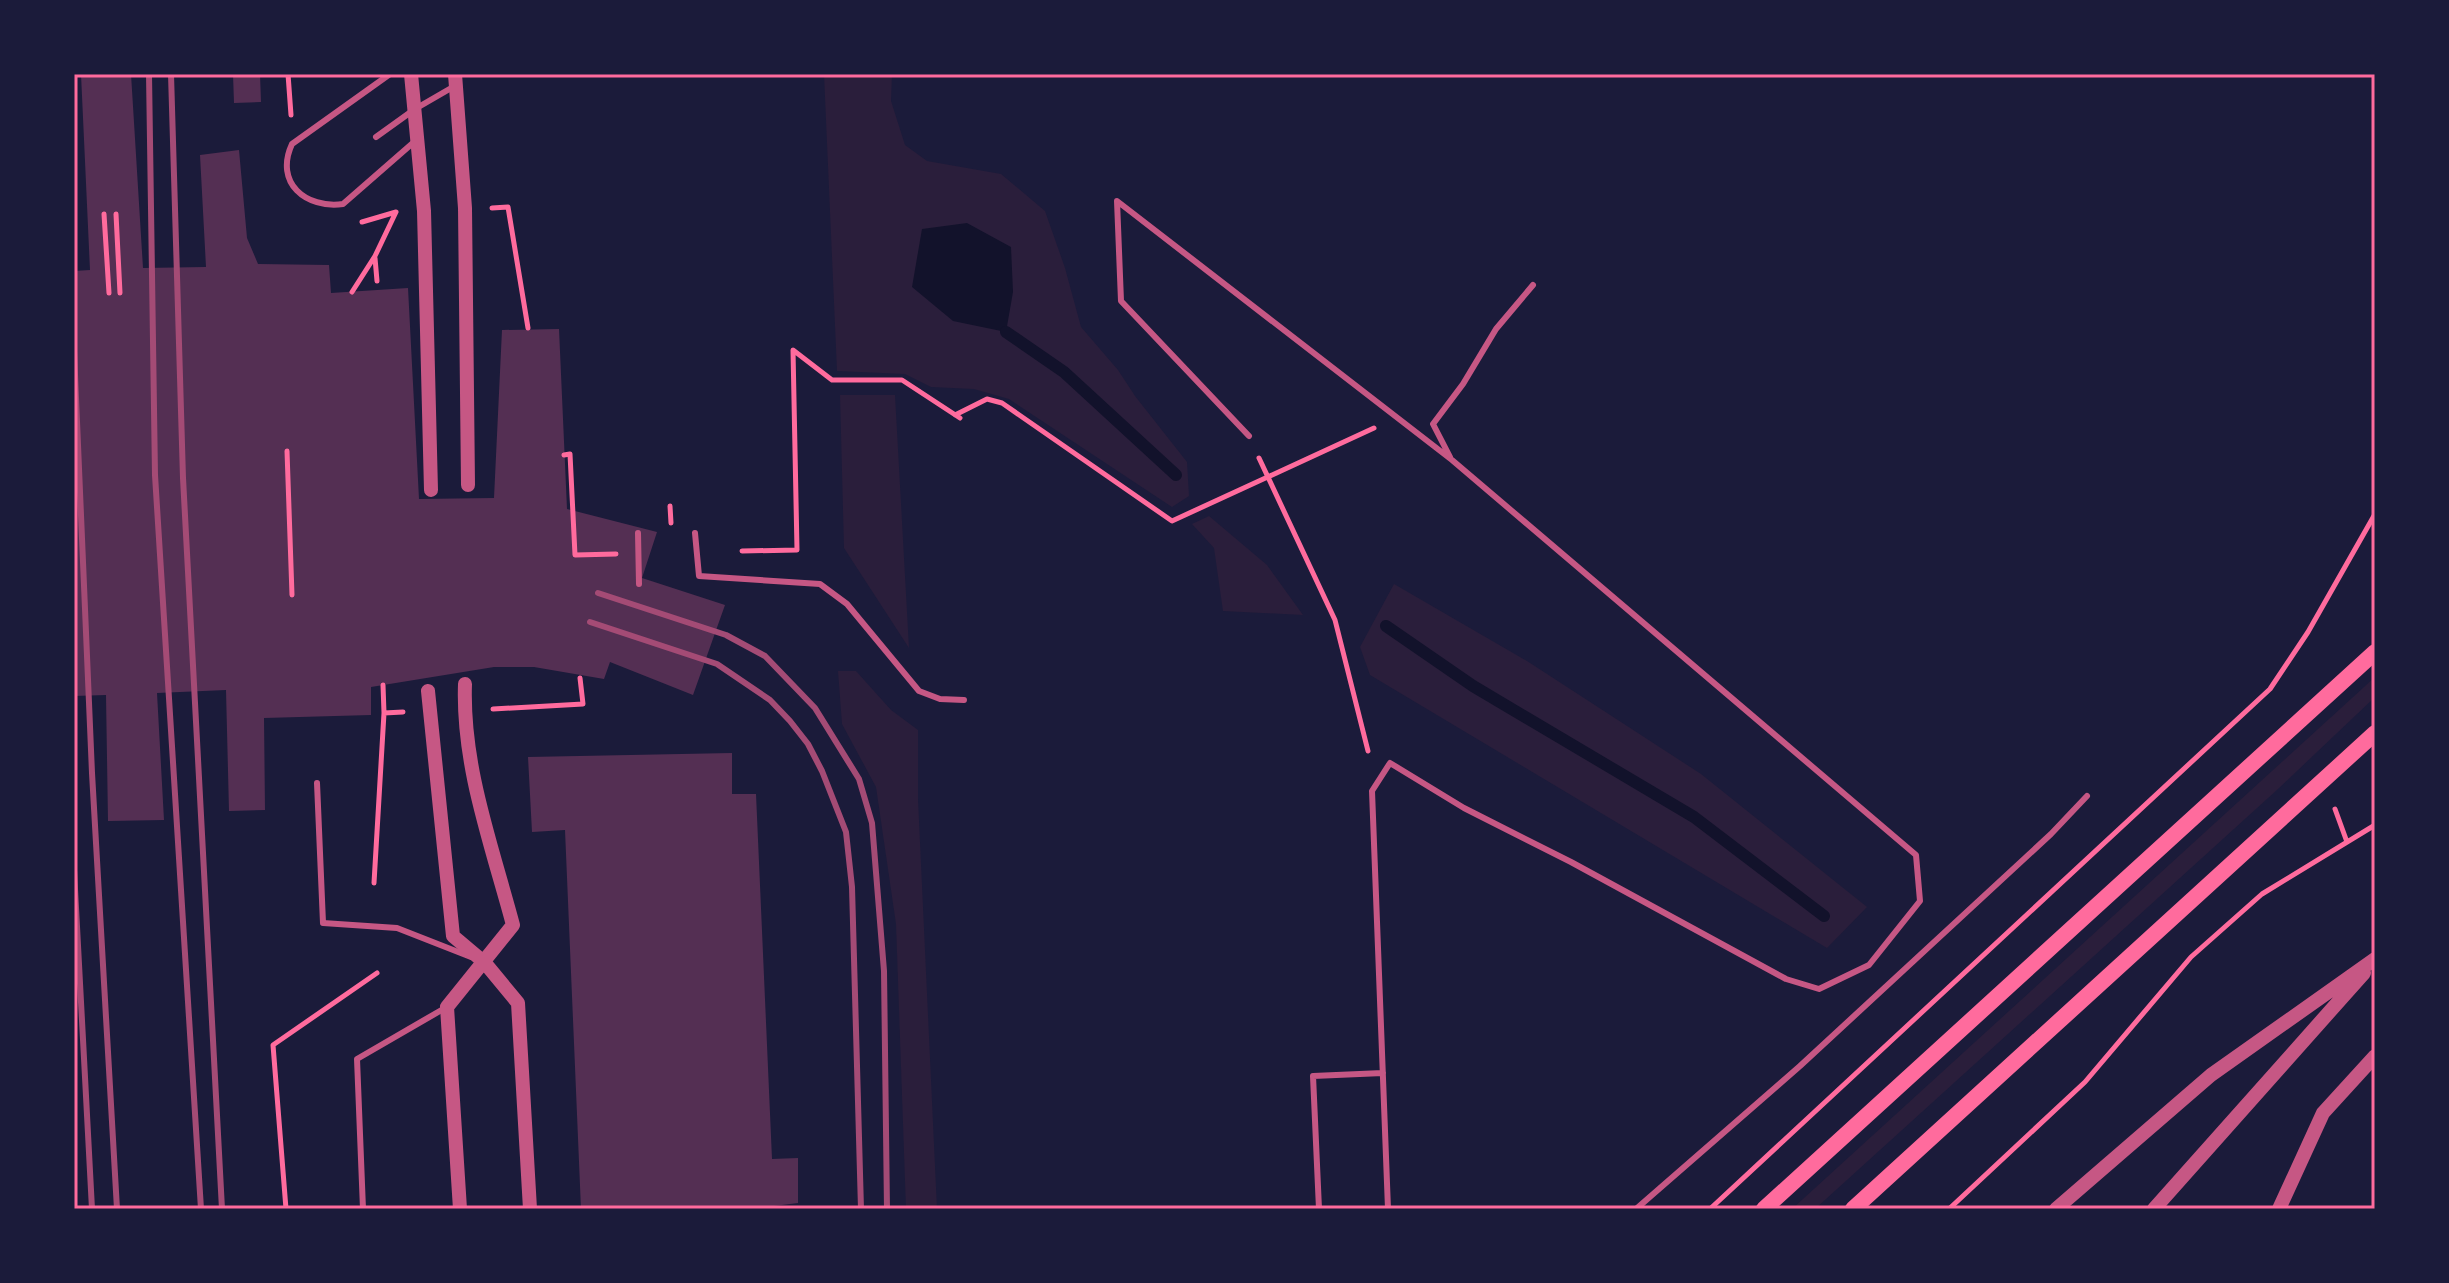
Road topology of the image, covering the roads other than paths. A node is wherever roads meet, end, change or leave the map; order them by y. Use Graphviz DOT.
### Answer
graph roads {
  1 [pos="390,74"];
  2 [pos="411,74"];
  3 [pos="455,80"];
  4 [pos="415,109"];
  5 [pos="376,137"];
  6 [pos="419,138"];
  7 [pos="1533,285"];
  8 [pos="1249,436"];
  9 [pos="1452,460"];
  10 [pos="468,485"];
  11 [pos="431,490"];
  12 [pos="638,533"];
  13 [pos="695,533"];
  14 [pos="639,584"];
  15 [pos="2375,652"];
  16 [pos="465,684"];
  17 [pos="428,691"];
  18 [pos="964,700"];
  19 [pos="2375,733"];
  20 [pos="317,783"];
  21 [pos="2087,796"];
  22 [pos="2375,960"];
  23 [pos="485,963"];
  24 [pos="447,1007"];
  25 [pos="2375,1056"];
  26 [pos="1383,1073"];
  27 [pos="363,1209"];
  28 [pos="460,1209"];
  29 [pos="530,1209"];
  30 [pos="1319,1209"];
  31 [pos="1388,1209"];
  32 [pos="1636,1209"];
  33 [pos="1764,1209"];
  34 [pos="1853,1209"];
  35 [pos="2056,1209"];
  36 [pos="2154,1209"];
  37 [pos="2279,1209"];
  1 -- 6 [label="lane"];
  2 -- 4 [label="street"];
  3 -- 4 [label="lane"];
  3 -- 10 [label="street"];
  4 -- 5 [label="lane"];
  4 -- 6 [label="street"];
  6 -- 11 [label="street"];
  7 -- 9 [label="lane"];
  8 -- 9 [label="lane"];
  9 -- 26 [label="lane"];
  12 -- 14 [label="lane"];
  13 -- 18 [label="lane"];
  15 -- 33 [label="main road"];
  16 -- 23 [label="street"];
  17 -- 23 [label="street"];
  19 -- 34 [label="main road"];
  20 -- 23 [label="lane"];
  21 -- 32 [label="lane"];
  22 -- 35 [label="street"];
  22 -- 36 [label="street"];
  23 -- 24 [label="street"];
  23 -- 29 [label="street"];
  24 -- 27 [label="lane"];
  24 -- 28 [label="street"];
  25 -- 37 [label="street"];
  26 -- 30 [label="lane"];
  26 -- 31 [label="lane"];
}
